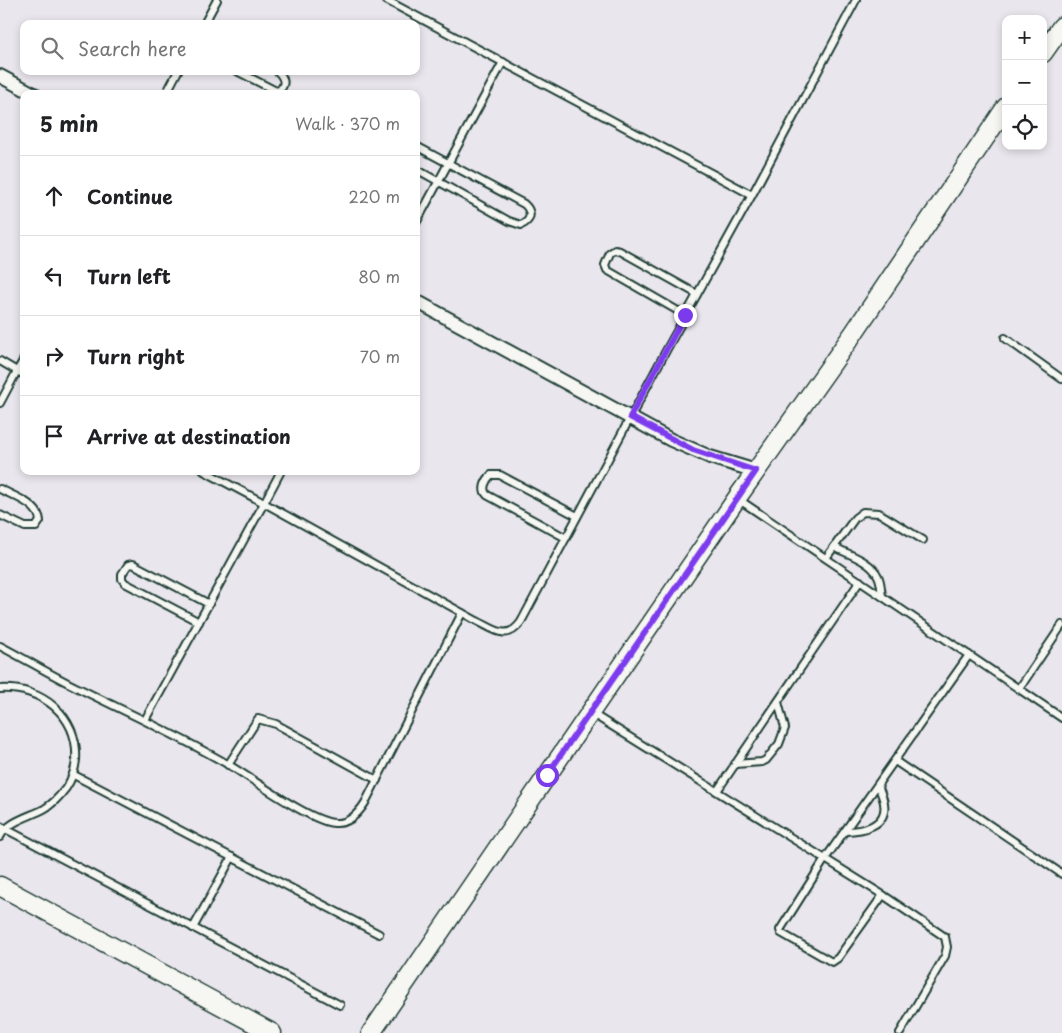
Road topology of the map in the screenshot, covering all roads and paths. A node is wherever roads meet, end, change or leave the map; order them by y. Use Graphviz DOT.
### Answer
graph roads {
  1 [pos="217,0"];
  2 [pos="386,0"];
  3 [pos="856,0"];
  4 [pos="206,20"];
  5 [pos="1062,26"];
  6 [pos="1047,47"];
  7 [pos="503,62"];
  8 [pos="176,75"];
  9 [pos="245,75"];
  10 [pos="280,75"];
  11 [pos="0,76"];
  12 [pos="26,90"];
  13 [pos="168,90"];
  14 [pos="274,90"];
  15 [pos="278,90"];
  16 [pos="1002,113"];
  17 [pos="420,148"];
  18 [pos="449,163"];
  19 [pos="420,171"];
  20 [pos="439,182"];
  21 [pos="752,195"];
  22 [pos="420,216"];
  23 [pos="697,294"];
  24 [pos="420,303"];
  25 [pos="685,315"];
  26 [pos="1005,338"];
  27 [pos="0,361"];
  28 [pos="20,372"];
  29 [pos="20,374"];
  30 [pos="1062,379"];
  31 [pos="0,403"];
  32 [pos="630,417"];
  33 [pos="756,471"];
  34 [pos="212,475"];
  35 [pos="279,475"];
  36 [pos="0,489"];
  37 [pos="737,498"];
  38 [pos="264,503"];
  39 [pos="0,514"];
  40 [pos="577,516"];
  41 [pos="566,538"];
  42 [pos="923,540"];
  43 [pos="834,547"];
  44 [pos="826,558"];
  45 [pos="860,581"];
  46 [pos="882,596"];
  47 [pos="209,604"];
  48 [pos="462,613"];
  49 [pos="199,622"];
  50 [pos="1062,625"];
  51 [pos="0,646"];
  52 [pos="969,655"];
  53 [pos="0,689"];
  54 [pos="1019,689"];
  55 [pos="778,702"];
  56 [pos="590,712"];
  57 [pos="1062,718"];
  58 [pos="145,720"];
  59 [pos="895,760"];
  60 [pos="735,764"];
  61 [pos="228,765"];
  62 [pos="74,774"];
  63 [pos="377,780"];
  64 [pos="878,785"];
  65 [pos="717,791"];
  66 [pos="2,828"];
  67 [pos="845,831"];
  68 [pos="0,837"];
  69 [pos="232,857"];
  70 [pos="825,860"];
  71 [pos="1062,874"];
  72 [pos="0,886"];
  73 [pos="883,896"];
  74 [pos="192,928"];
  75 [pos="379,934"];
  76 [pos="340,1005"];
  77 [pos="272,1033"];
  78 [pos="371,1033"];
  79 [pos="900,1033"];
  1 -- 4 [label="lane"];
  2 -- 7 [label="lane"];
  3 -- 21 [label="lane"];
  5 -- 6 [label="street"];
  7 -- 18 [label="lane"];
  7 -- 21 [label="lane"];
  8 -- 13 [label="lane"];
  9 -- 14 [label="lane"];
  10 -- 15 [label="lane"];
  11 -- 12 [label="street"];
  16 -- 33 [label="street"];
  17 -- 18 [label="lane"];
  18 -- 20 [label="lane"];
  18 -- 20 [label="lane"];
  19 -- 20 [label="lane"];
  20 -- 22 [label="lane"];
  21 -- 23 [label="lane"];
  23 -- 25 [label="lane"];
  23 -- 25 [label="lane"];
  24 -- 32 [label="street"];
  25 -- 32 [label="lane"];
  26 -- 30 [label="lane"];
  27 -- 28 [label="lane"];
  29 -- 31 [label="lane"];
  32 -- 33 [label="street"];
  32 -- 40 [label="lane"];
  33 -- 37 [label="street"];
  34 -- 38 [label="lane"];
  35 -- 38 [label="lane"];
  36 -- 39 [label="lane"];
  37 -- 44 [label="lane"];
  37 -- 56 [label="street"];
  38 -- 47 [label="lane"];
  38 -- 48 [label="lane"];
  40 -- 41 [label="lane"];
  40 -- 41 [label="lane"];
  41 -- 48 [label="lane"];
  42 -- 43 [label="lane"];
  43 -- 44 [label="lane"];
  43 -- 46 [label="lane"];
  44 -- 45 [label="lane"];
  45 -- 46 [label="lane"];
  45 -- 55 [label="lane"];
  46 -- 52 [label="lane"];
  47 -- 49 [label="lane"];
  47 -- 49 [label="lane"];
  48 -- 63 [label="lane"];
  49 -- 58 [label="lane"];
  50 -- 54 [label="lane"];
  51 -- 58 [label="lane"];
  52 -- 54 [label="lane"];
  52 -- 59 [label="lane"];
  53 -- 62 [label="lane"];
  54 -- 57 [label="lane"];
  55 -- 60 [label="lane"];
  55 -- 60 [label="lane"];
  56 -- 65 [label="lane"];
  56 -- 78 [label="street"];
  58 -- 61 [label="lane"];
  59 -- 64 [label="lane"];
  59 -- 71 [label="lane"];
  60 -- 65 [label="lane"];
  61 -- 63 [label="lane"];
  61 -- 63 [label="lane"];
  62 -- 66 [label="lane"];
  62 -- 69 [label="lane"];
  64 -- 67 [label="lane"];
  64 -- 67 [label="lane"];
  65 -- 70 [label="lane"];
  66 -- 68 [label="lane"];
  66 -- 74 [label="lane"];
  67 -- 70 [label="lane"];
  69 -- 74 [label="lane"];
  69 -- 75 [label="lane"];
  70 -- 73 [label="lane"];
  70 -- 73 [label="lane"];
  72 -- 77 [label="street"];
  73 -- 79 [label="lane"];
  74 -- 76 [label="lane"];
}
